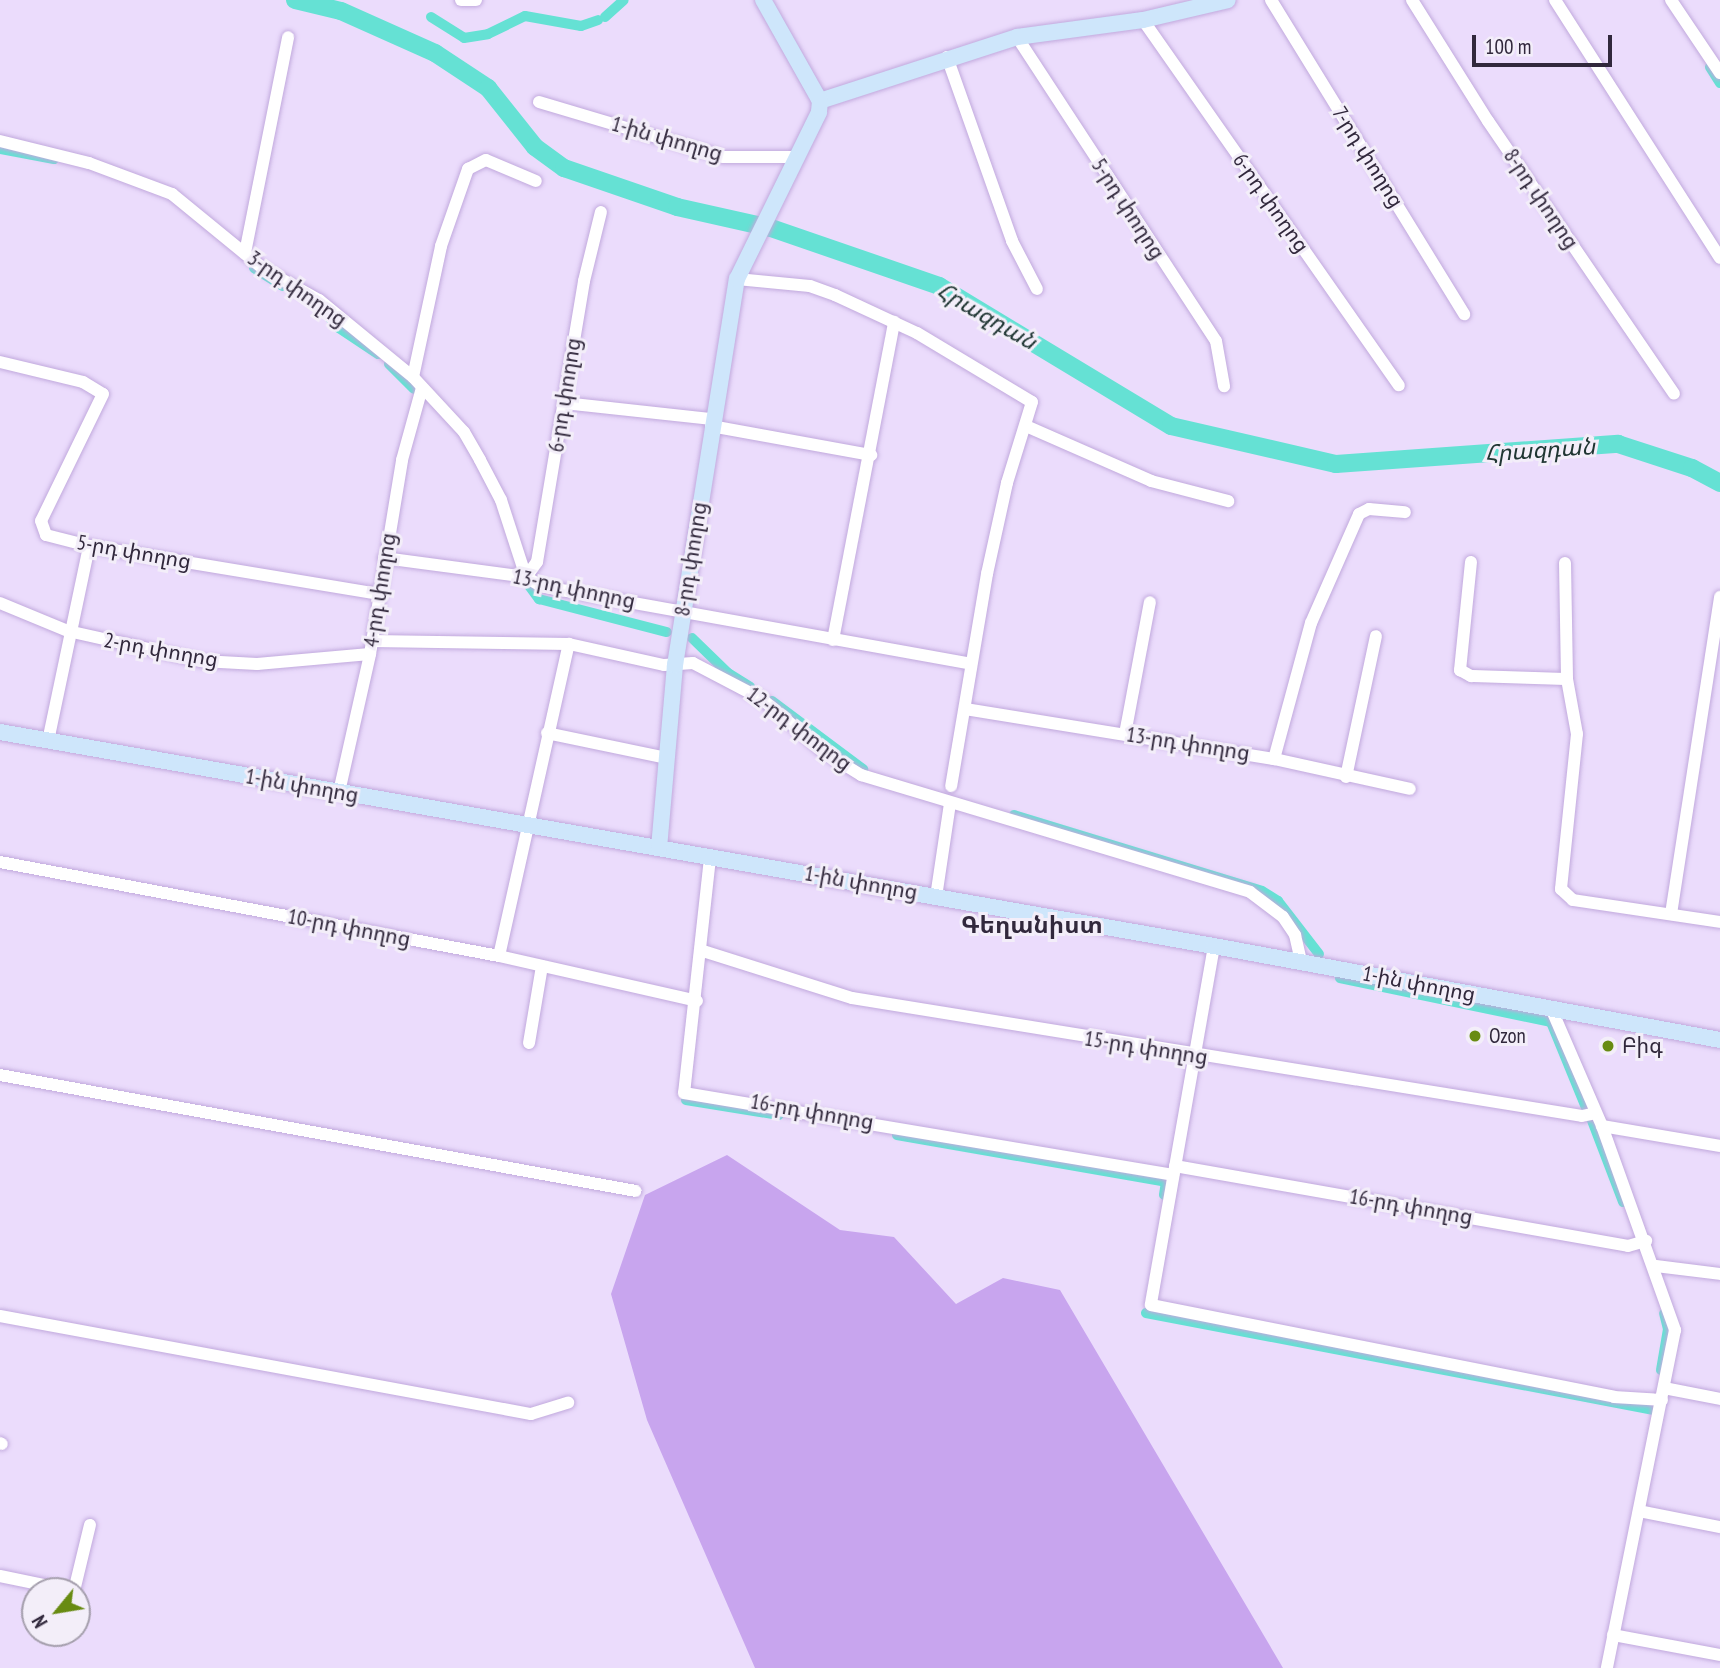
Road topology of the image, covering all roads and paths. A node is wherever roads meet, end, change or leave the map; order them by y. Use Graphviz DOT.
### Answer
graph roads {
  1 [pos="461,0"];
  2 [pos="476,0"];
  3 [pos="1224,0"];
  4 [pos="1271,0"];
  5 [pos="1412,0"];
  6 [pos="1555,0"];
  7 [pos="1671,0"];
  8 [pos="766,1"];
  9 [pos="1143,20"];
  10 [pos="288,37"];
  11 [pos="1017,37"];
  12 [pos="947,57"];
  13 [pos="1720,72"];
  14 [pos="820,101"];
  15 [pos="539,102"];
  16 [pos="0,141"];
  17 [pos="797,157"];
  18 [pos="536,181"];
  19 [pos="601,212"];
  20 [pos="245,253"];
  21 [pos="1720,258"];
  22 [pos="739,276"];
  23 [pos="1037,289"];
  24 [pos="1464,314"];
  25 [pos="894,322"];
  26 [pos="0,362"];
  27 [pos="413,377"];
  28 [pos="1399,385"];
  29 [pos="1224,386"];
  30 [pos="422,388"];
  31 [pos="1674,394"];
  32 [pos="564,403"];
  33 [pos="712,423"];
  34 [pos="1026,426"];
  35 [pos="871,454"];
  36 [pos="1228,501"];
  37 [pos="1405,512"];
  38 [pos="89,546"];
  39 [pos="384,558"];
  40 [pos="1471,562"];
  41 [pos="1565,563"];
  42 [pos="526,577"];
  43 [pos="378,594"];
  44 [pos="1720,597"];
  45 [pos="1150,602"];
  46 [pos="0,603"];
  47 [pos="683,612"];
  48 [pos="68,631"];
  49 [pos="1376,636"];
  50 [pos="833,640"];
  51 [pos="569,644"];
  52 [pos="371,647"];
  53 [pos="969,663"];
  54 [pos="676,665"];
  55 [pos="1567,680"];
  56 [pos="965,709"];
  57 [pos="0,732"];
  58 [pos="547,733"];
  59 [pos="1125,734"];
  60 [pos="48,741"];
  61 [pos="667,758"];
  62 [pos="1274,758"];
  63 [pos="1346,777"];
  64 [pos="951,786"];
  65 [pos="1410,789"];
  66 [pos="339,792"];
  67 [pos="950,803"];
  68 [pos="529,825"];
  69 [pos="659,848"];
  70 [pos="710,858"];
  71 [pos="0,862"];
  72 [pos="936,897"];
  73 [pos="1671,914"];
  74 [pos="1720,922"];
  75 [pos="1214,946"];
  76 [pos="703,951"];
  77 [pos="499,957"];
  78 [pos="1301,962"];
  79 [pos="542,966"];
  80 [pos="697,1002"];
  81 [pos="1551,1008"];
  82 [pos="1720,1040"];
  83 [pos="529,1043"];
  84 [pos="1195,1056"];
  85 [pos="0,1075"];
  86 [pos="1596,1113"];
  87 [pos="1602,1126"];
  88 [pos="1720,1146"];
  89 [pos="1174,1170"];
  90 [pos="636,1191"];
  91 [pos="1646,1241"];
  92 [pos="1656,1266"];
  93 [pos="1720,1274"];
  94 [pos="0,1316"];
  95 [pos="1663,1394"];
  96 [pos="1720,1399"];
  97 [pos="568,1403"];
  98 [pos="1639,1511"];
  99 [pos="90,1525"];
  100 [pos="1720,1527"];
  101 [pos="0,1576"];
  102 [pos="77,1577"];
  103 [pos="21,1580"];
  104 [pos="1613,1635"];
  105 [pos="1720,1655"];
  106 [pos="1607,1668"];
  1 -- 2 [label="street"];
  3 -- 9 [label="main road"];
  4 -- 24 [label="street, 7-րդ փողոց"];
  5 -- 31 [label="street, 8-րդ փողոց"];
  6 -- 21 [label="street"];
  7 -- 13 [label="street"];
  8 -- 14 [label="main road"];
  9 -- 11 [label="main road"];
  9 -- 28 [label="street, 6-րդ փողոց"];
  10 -- 20 [label="street"];
  11 -- 12 [label="main road"];
  11 -- 29 [label="street, 5-րդ փողոց"];
  12 -- 14 [label="main road"];
  12 -- 23 [label="street"];
  14 -- 17 [label="main road"];
  15 -- 17 [label="street, 1-ին փողոց"];
  16 -- 20 [label="street, 3-րդ փողոց"];
  17 -- 22 [label="main road, 8-րդ փողոց"];
  18 -- 27 [label="street"];
  19 -- 32 [label="street, 6-րդ փողոց"];
  20 -- 27 [label="street, 3-րդ փողոց"];
  22 -- 25 [label="street"];
  22 -- 33 [label="main road, 8-րդ փողոց"];
  25 -- 34 [label="street"];
  25 -- 35 [label="street"];
  26 -- 38 [label="street, 5-րդ փողոց"];
  27 -- 30 [label="street, 3-րդ փողոց"];
  30 -- 39 [label="street, 4-րդ փողոց"];
  30 -- 42 [label="street, 3-րդ փողոց"];
  32 -- 33 [label="street"];
  32 -- 42 [label="street, 6-րդ փողոց"];
  33 -- 35 [label="street"];
  33 -- 47 [label="main road, 8-րդ փողոց"];
  34 -- 36 [label="street"];
  34 -- 53 [label="street"];
  35 -- 50 [label="street"];
  37 -- 62 [label="street"];
  38 -- 43 [label="street, 5-րդ փողոց"];
  38 -- 48 [label="street"];
  39 -- 42 [label="street, 13-րդ փողոց"];
  39 -- 43 [label="street, 4-րդ փողոց"];
  40 -- 55 [label="street"];
  41 -- 55 [label="street"];
  42 -- 47 [label="street, 13-րդ փողոց"];
  43 -- 52 [label="street, 4-րդ փողոց"];
  44 -- 73 [label="street"];
  45 -- 59 [label="street"];
  46 -- 48 [label="street, 2-րդ փողոց"];
  47 -- 50 [label="street, 13-րդ փողոց"];
  47 -- 54 [label="main road, 8-րդ փողոց"];
  48 -- 52 [label="street, 2-րդ փողոց"];
  48 -- 60 [label="street"];
  49 -- 63 [label="street"];
  50 -- 53 [label="street, 13-րդ փողոց"];
  51 -- 52 [label="street, 12-րդ փողոց"];
  51 -- 54 [label="street, 12-րդ փողոց"];
  51 -- 58 [label="street"];
  52 -- 66 [label="street, 4-րդ փողոց"];
  53 -- 56 [label="street"];
  54 -- 61 [label="main road, 8-րդ փողոց"];
  54 -- 67 [label="street, 12-րդ փողոց"];
  55 -- 73 [label="street"];
  56 -- 59 [label="street, 13-րդ փողոց"];
  56 -- 64 [label="street"];
  57 -- 60 [label="main road, 1-ին փողոց"];
  58 -- 61 [label="street"];
  58 -- 68 [label="street"];
  59 -- 62 [label="street, 13-րդ փողոց"];
  60 -- 66 [label="main road, 1-ին փողոց"];
  61 -- 69 [label="main road, 8-րդ փողոց"];
  62 -- 63 [label="street, 13-րդ փողոց"];
  63 -- 65 [label="street, 13-րդ փողոց"];
  66 -- 68 [label="main road, 1-ին փողոց"];
  67 -- 72 [label="street"];
  67 -- 78 [label="street, 12-րդ փողոց"];
  68 -- 69 [label="main road, 1-ին փողոց"];
  68 -- 77 [label="street"];
  69 -- 70 [label="main road, 1-ին փողոց"];
  70 -- 72 [label="main road, 1-ին փողոց"];
  70 -- 76 [label="street, 16-րդ փողոց"];
  71 -- 77 [label="street, 10-րդ փողոց"];
  72 -- 75 [label="main road, 1-ին փողոց"];
  73 -- 74 [label="street"];
  75 -- 78 [label="main road, 1-ին փողոց"];
  75 -- 84 [label="street"];
  76 -- 80 [label="street, 16-րդ փողոց"];
  76 -- 84 [label="street, 15-րդ փողոց"];
  77 -- 79 [label="street, 10-րդ փողոց"];
  78 -- 81 [label="main road, 1-ին փողոց"];
  79 -- 80 [label="street, 10-րդ փողոց"];
  79 -- 83 [label="street"];
  80 -- 89 [label="street, 16-րդ փողոց"];
  81 -- 82 [label="main road, 1-ին փողոց"];
  81 -- 86 [label="street"];
  84 -- 86 [label="street, 15-րդ փողոց"];
  84 -- 89 [label="street"];
  85 -- 90 [label="street"];
  86 -- 87 [label="street"];
  87 -- 88 [label="street"];
  87 -- 91 [label="street"];
  89 -- 91 [label="street, 16-րդ փողոց"];
  89 -- 95 [label="street"];
  91 -- 92 [label="street"];
  92 -- 93 [label="street"];
  92 -- 95 [label="street"];
  94 -- 97 [label="street"];
  95 -- 96 [label="street"];
  95 -- 98 [label="street"];
  98 -- 100 [label="street"];
  98 -- 104 [label="street"];
  99 -- 102 [label="street"];
  101 -- 103 [label="street"];
  104 -- 105 [label="street"];
  104 -- 106 [label="street"];
}
